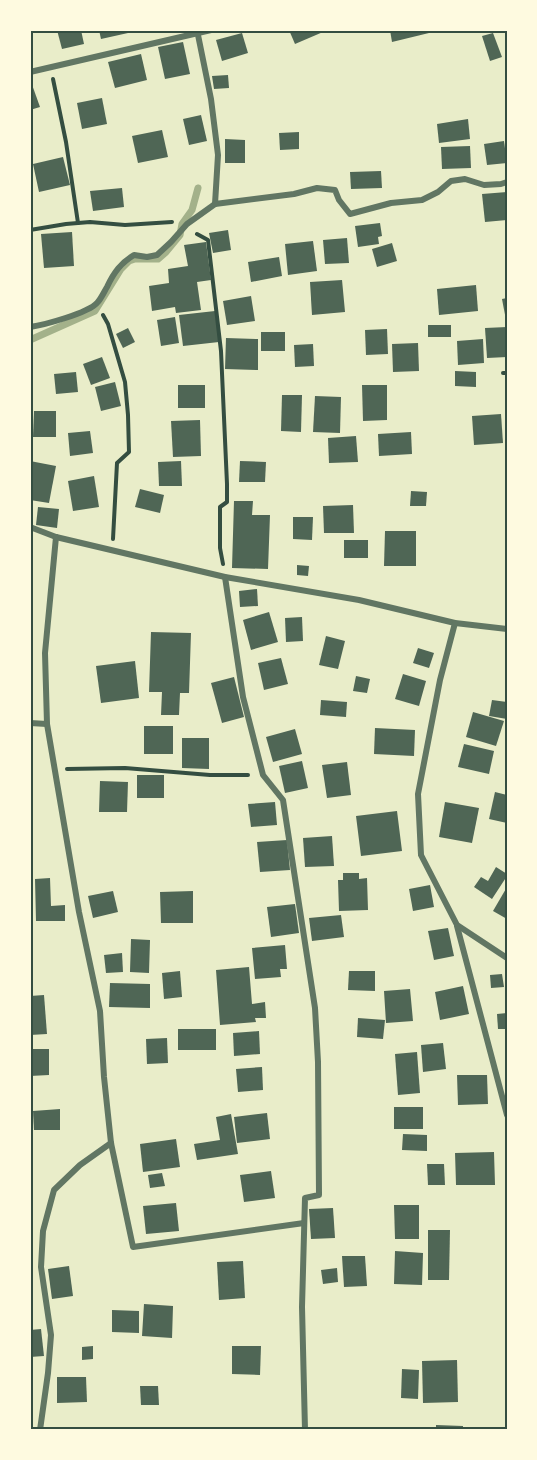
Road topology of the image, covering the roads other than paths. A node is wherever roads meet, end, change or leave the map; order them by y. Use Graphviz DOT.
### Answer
graph roads {
  1 [pos="211,30"];
  2 [pos="197,32"];
  3 [pos="30,72"];
  4 [pos="507,182"];
  5 [pos="214,204"];
  6 [pos="30,327"];
  7 [pos="30,527"];
  8 [pos="56,537"];
  9 [pos="225,577"];
  10 [pos="456,623"];
  11 [pos="507,629"];
  12 [pos="30,723"];
  13 [pos="47,724"];
  14 [pos="457,926"];
  15 [pos="507,958"];
  16 [pos="507,1114"];
  17 [pos="111,1143"];
  18 [pos="304,1223"];
  19 [pos="41,1429"];
  20 [pos="305,1430"];
  1 -- 2 [label="street"];
  2 -- 3 [label="street"];
  2 -- 5 [label="street"];
  4 -- 5 [label="street"];
  5 -- 6 [label="street"];
  7 -- 8 [label="street"];
  8 -- 9 [label="street"];
  8 -- 13 [label="street"];
  9 -- 10 [label="street"];
  9 -- 18 [label="street"];
  10 -- 11 [label="street"];
  10 -- 14 [label="street"];
  12 -- 13 [label="street"];
  13 -- 17 [label="street"];
  14 -- 15 [label="street"];
  14 -- 16 [label="street"];
  17 -- 18 [label="street"];
  17 -- 19 [label="street"];
  18 -- 20 [label="street"];
}
